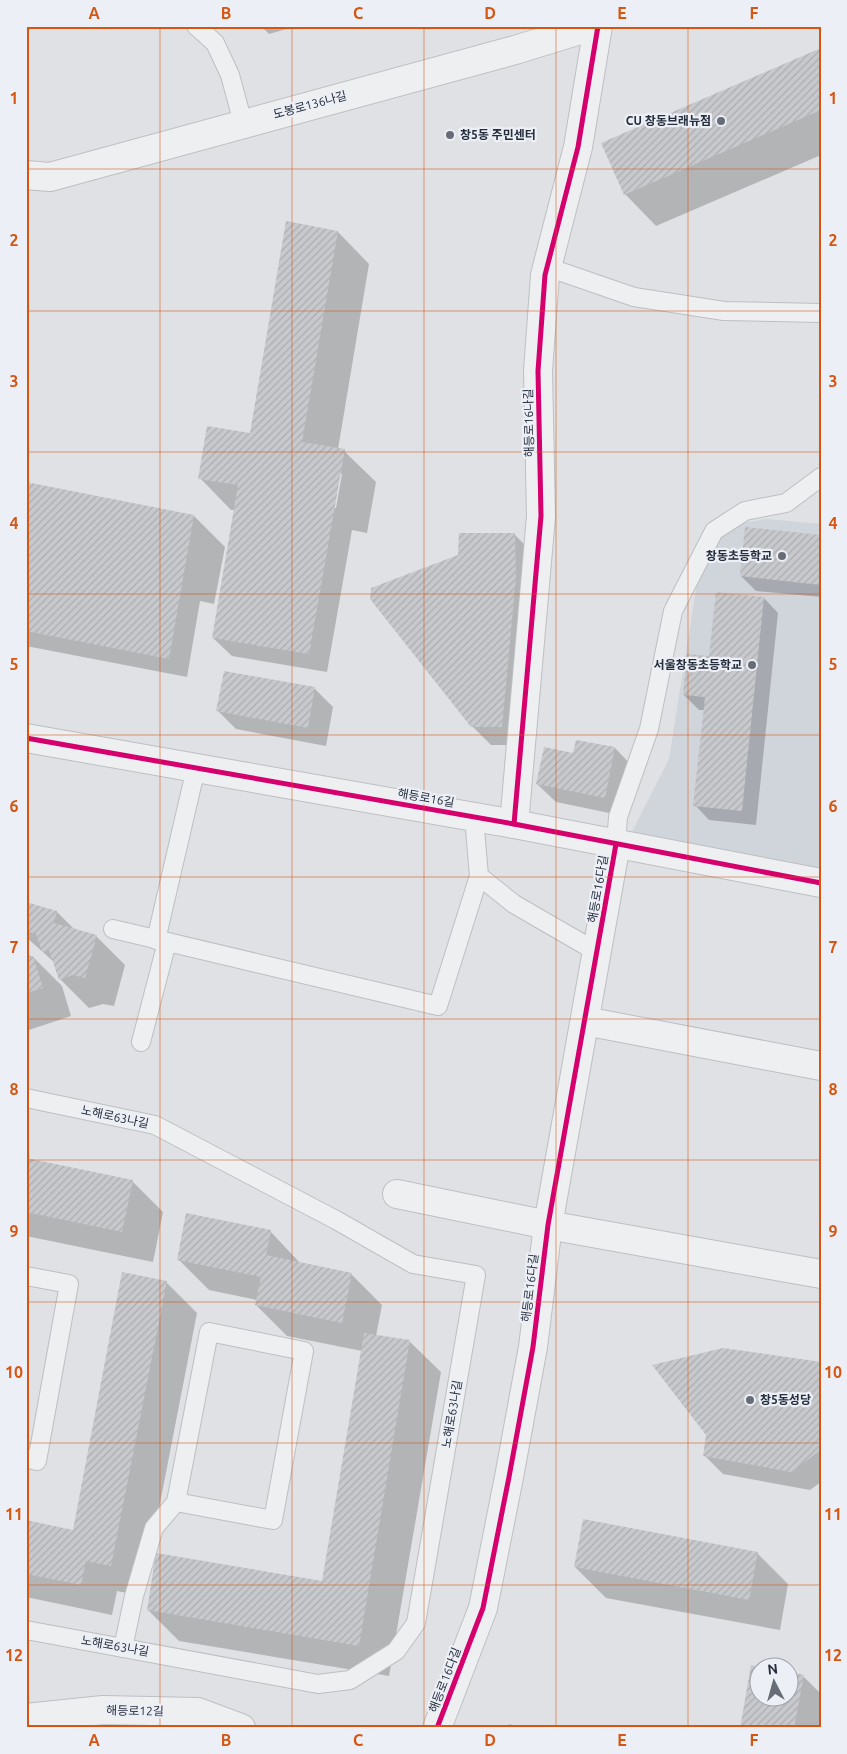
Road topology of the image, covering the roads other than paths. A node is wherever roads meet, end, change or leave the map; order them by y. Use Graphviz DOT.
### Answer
graph roads {
  1 [pos="196,26"];
  2 [pos="593,26"];
  3 [pos="598,26"];
  4 [pos="243,123"];
  5 [pos="26,175"];
  6 [pos="547,267"];
  7 [pos="821,313"];
  8 [pos="821,478"];
  9 [pos="26,738"];
  10 [pos="196,768"];
  11 [pos="474,817"];
  12 [pos="514,824"];
  13 [pos="616,844"];
  14 [pos="479,876"];
  15 [pos="821,883"];
  16 [pos="113,929"];
  17 [pos="161,941"];
  18 [pos="598,952"];
  19 [pos="585,1021"];
  20 [pos="141,1042"];
  21 [pos="821,1066"];
  22 [pos="26,1098"];
  23 [pos="398,1194"];
  24 [pos="548,1225"];
  25 [pos="821,1274"];
  26 [pos="26,1276"];
  27 [pos="26,1458"];
  28 [pos="176,1502"];
  29 [pos="26,1630"];
  30 [pos="124,1648"];
  31 [pos="26,1718"];
  32 [pos="242,1728"];
  33 [pos="437,1728"];
  1 -- 4 [label="lane"];
  2 -- 4 [label="street, 도봉로136나길"];
  3 -- 6 [label="street, 해등로16나길"];
  4 -- 5 [label="street, 도봉로136나길"];
  6 -- 7 [label="lane"];
  6 -- 12 [label="street, 해등로16나길"];
  8 -- 13 [label="lane"];
  9 -- 10 [label="street, 해등로16길"];
  10 -- 11 [label="street, 해등로16길"];
  10 -- 17 [label="lane"];
  11 -- 12 [label="street, 해등로16길"];
  11 -- 14 [label="lane"];
  12 -- 13 [label="street, 해등로16길"];
  13 -- 15 [label="street, 해등로16길"];
  13 -- 18 [label="street, 해등로16다길"];
  14 -- 17 [label="lane"];
  14 -- 18 [label="lane"];
  16 -- 17 [label="lane"];
  17 -- 20 [label="lane"];
  18 -- 19 [label="street, 해등로16다길"];
  19 -- 21 [label="street"];
  19 -- 24 [label="street, 해등로16다길"];
  22 -- 30 [label="lane, 노해로63나길"];
  23 -- 24 [label="street"];
  24 -- 25 [label="street"];
  24 -- 33 [label="street, 해등로16다길"];
  26 -- 27 [label="lane"];
  28 -- 28 [label="lane"];
  28 -- 30 [label="lane"];
  29 -- 30 [label="lane, 노해로63나길"];
  31 -- 32 [label="street, 해등로12길"];
}
